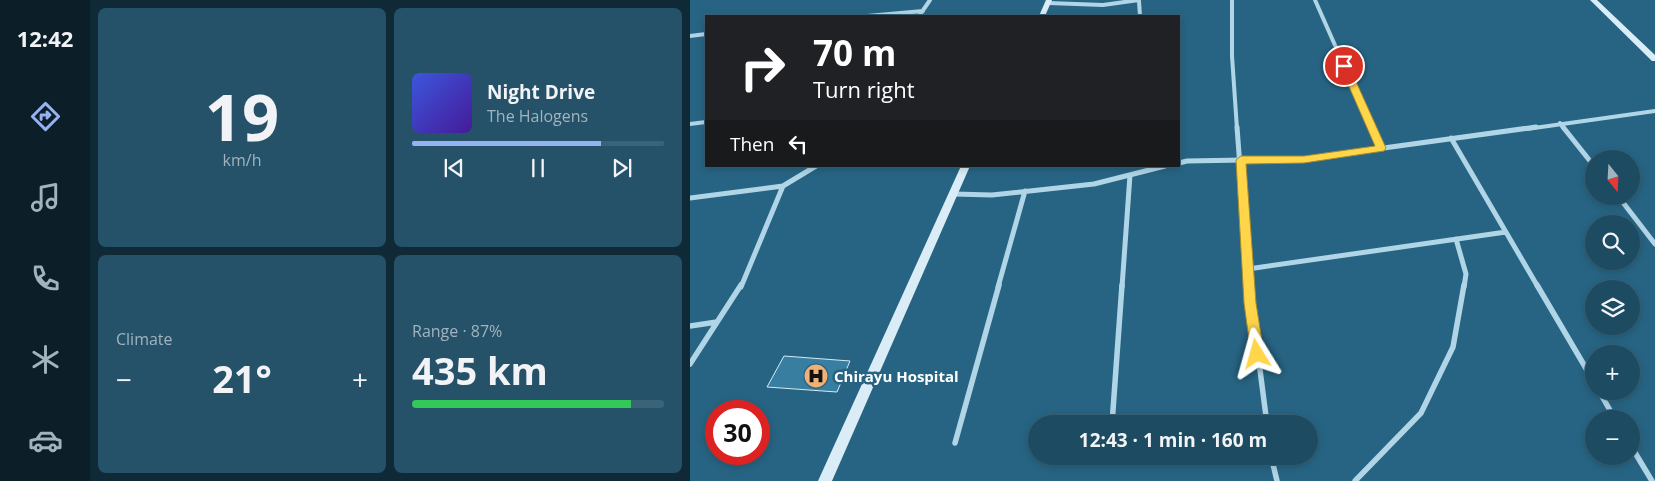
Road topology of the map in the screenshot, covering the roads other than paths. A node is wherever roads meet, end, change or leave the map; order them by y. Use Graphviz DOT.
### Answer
graph roads {
  1 [pos="930,0"];
  2 [pos="1232,0"];
  3 [pos="1315,0"];
  4 [pos="1593,0"];
  5 [pos="1139,1"];
  6 [pos="1048,2"];
  7 [pos="922,11"];
  8 [pos="878,15"];
  9 [pos="920,15"];
  10 [pos="1042,15"];
  11 [pos="1140,15"];
  12 [pos="705,34"];
  13 [pos="690,36"];
  14 [pos="1655,59"];
  15 [pos="1655,111"];
  16 [pos="705,122"];
  17 [pos="1560,123"];
  18 [pos="690,124"];
  19 [pos="1451,138"];
  20 [pos="1381,148"];
  21 [pos="1585,155"];
  22 [pos="1241,160"];
  23 [pos="1180,163"];
  24 [pos="814,167"];
  25 [pos="966,167"];
  26 [pos="1160,167"];
  27 [pos="1130,175"];
  28 [pos="783,186"];
  29 [pos="1025,191"];
  30 [pos="954,194"];
  31 [pos="690,198"];
  32 [pos="1625,205"];
  33 [pos="1506,232"];
  34 [pos="1456,239"];
  35 [pos="1655,244"];
  36 [pos="1248,269"];
  37 [pos="717,322"];
  38 [pos="690,326"];
  39 [pos="690,364"];
  40 [pos="1585,367"];
  41 [pos="1113,415"];
  42 [pos="1266,415"];
  43 [pos="954,443"];
  44 [pos="1640,461"];
  45 [pos="1273,465"];
  46 [pos="825,481"];
  47 [pos="1277,481"];
  48 [pos="1355,481"];
  49 [pos="1652,481"];
  1 -- 7 [label="street"];
  2 -- 22 [label="street"];
  3 -- 20 [label="street"];
  4 -- 14 [label="street"];
  5 -- 6 [label="street"];
  5 -- 11 [label="street"];
  6 -- 10 [label="street"];
  7 -- 8 [label="street"];
  7 -- 9 [label="street"];
  12 -- 13 [label="street"];
  15 -- 17 [label="street"];
  16 -- 18 [label="street"];
  17 -- 19 [label="street"];
  17 -- 21 [label="street"];
  19 -- 20 [label="street"];
  19 -- 33 [label="street"];
  20 -- 22 [label="street"];
  22 -- 23 [label="street"];
  22 -- 36 [label="street"];
  24 -- 28 [label="street"];
  25 -- 30 [label="street"];
  26 -- 27 [label="street"];
  27 -- 29 [label="street"];
  27 -- 41 [label="street"];
  28 -- 31 [label="street"];
  28 -- 37 [label="street"];
  29 -- 30 [label="street"];
  29 -- 43 [label="street"];
  30 -- 46 [label="street"];
  32 -- 35 [label="street"];
  33 -- 34 [label="street"];
  33 -- 40 [label="street"];
  34 -- 36 [label="street"];
  34 -- 48 [label="street"];
  36 -- 42 [label="street"];
  37 -- 38 [label="street"];
  37 -- 39 [label="street"];
  44 -- 49 [label="street"];
  45 -- 47 [label="street"];
}
